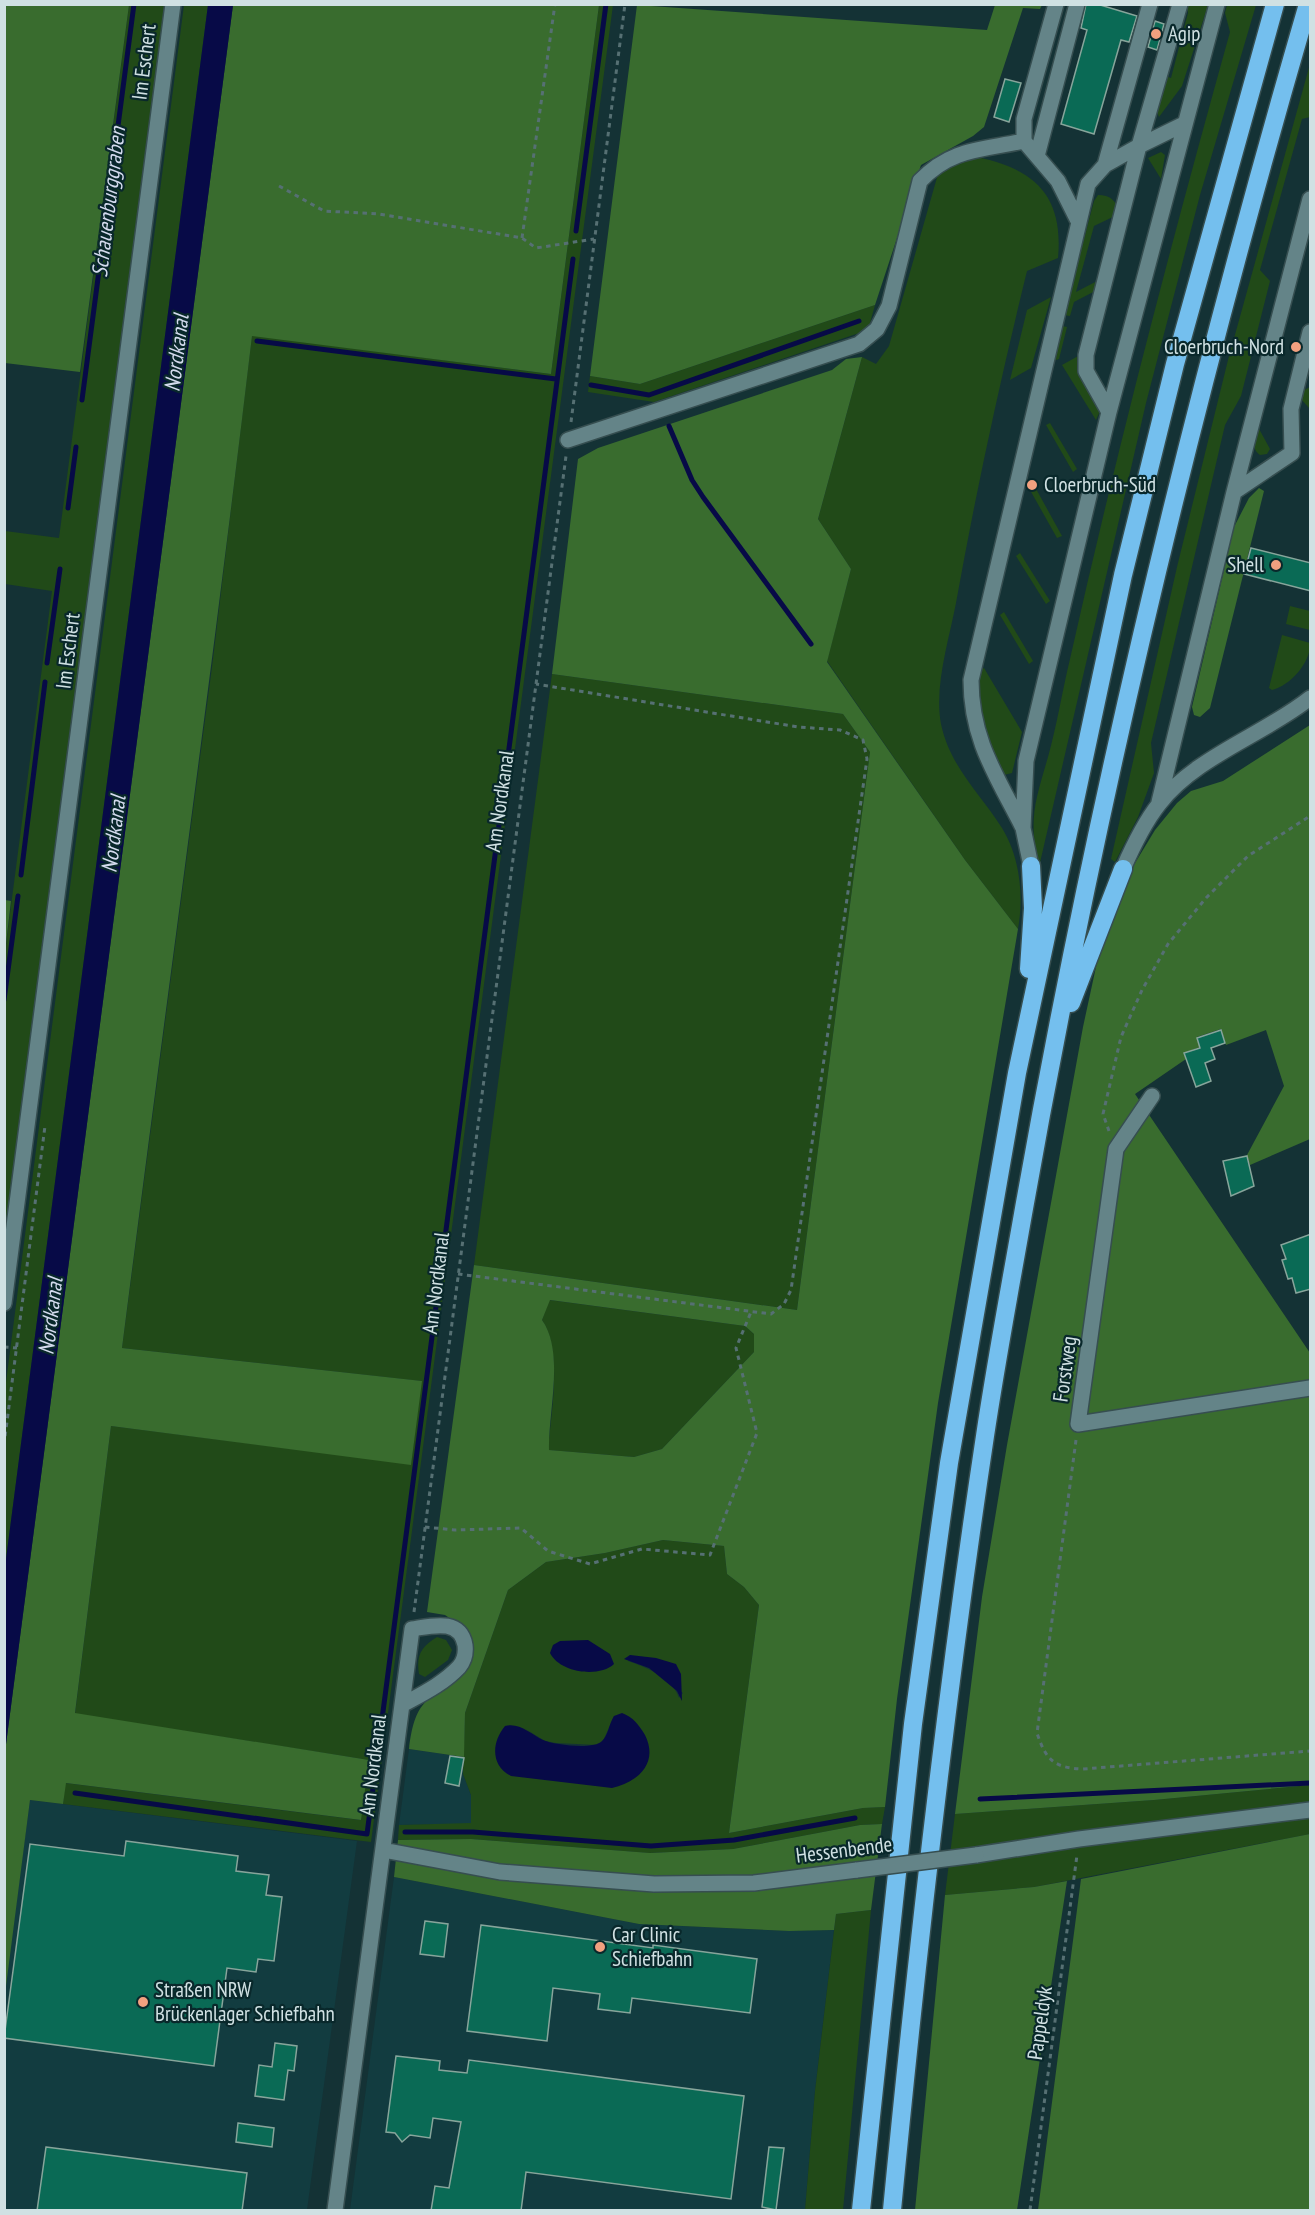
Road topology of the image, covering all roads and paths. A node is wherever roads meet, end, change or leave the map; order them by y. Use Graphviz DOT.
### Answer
graph roads {
  1 [pos="172,4"];
  2 [pos="555,4"];
  3 [pos="625,4"];
  4 [pos="1056,4"];
  5 [pos="1077,4"];
  6 [pos="1150,4"];
  7 [pos="1180,4"];
  8 [pos="1217,4"];
  9 [pos="1275,4"];
  10 [pos="1308,4"];
  11 [pos="1184,124"];
  12 [pos="1024,141"];
  13 [pos="1139,146"];
  14 [pos="1037,156"];
  15 [pos="1105,165"];
  16 [pos="279,186"];
  17 [pos="1311,199"];
  18 [pos="1077,219"];
  19 [pos="522,238"];
  20 [pos="594,239"];
  21 [pos="1311,332"];
  22 [pos="1109,412"];
  23 [pos="568,441"];
  24 [pos="1234,492"];
  25 [pos="536,684"];
  26 [pos="1311,698"];
  27 [pos="1159,802"];
  28 [pos="1311,816"];
  29 [pos="1023,828"];
  30 [pos="1031,866"];
  31 [pos="1123,869"];
  32 [pos="1051,1055"];
  33 [pos="1017,1074"];
  34 [pos="1152,1096"];
  35 [pos="1116,1149"];
  36 [pos="458,1274"];
  37 [pos="4,1303"];
  38 [pos="751,1312"];
  39 [pos="4,1347"];
  40 [pos="17,1348"];
  41 [pos="1311,1388"];
  42 [pos="1078,1424"];
  43 [pos="425,1527"];
  44 [pos="412,1629"];
  45 [pos="402,1705"];
  46 [pos="1311,1750"];
  47 [pos="1311,1810"];
  48 [pos="1079,1839"];
  49 [pos="383,1850"];
  50 [pos="335,2211"];
  51 [pos="861,2211"];
  52 [pos="892,2211"];
  53 [pos="1030,2211"];
  1 -- 37 [label="street, Im Eschert"];
  2 -- 19 [label="path"];
  3 -- 20 [label="path, Am Nordkanal"];
  4 -- 12 [label="street"];
  5 -- 14 [label="street"];
  6 -- 15 [label="street"];
  7 -- 13 [label="street"];
  8 -- 11 [label="street"];
  9 -- 33 [label="highway"];
  10 -- 32 [label="highway"];
  11 -- 13 [label="street"];
  11 -- 22 [label="street"];
  12 -- 14 [label="street"];
  12 -- 23 [label="street"];
  13 -- 15 [label="street"];
  13 -- 22 [label="street"];
  14 -- 18 [label="street"];
  15 -- 18 [label="street"];
  16 -- 19 [label="path"];
  17 -- 24 [label="street"];
  18 -- 29 [label="street"];
  19 -- 20 [label="path"];
  20 -- 23 [label="path, Am Nordkanal"];
  21 -- 24 [label="street"];
  22 -- 29 [label="street"];
  23 -- 25 [label="path, Am Nordkanal"];
  24 -- 27 [label="street"];
  25 -- 36 [label="path, Am Nordkanal"];
  25 -- 38 [label="path"];
  26 -- 27 [label="street"];
  27 -- 31 [label="street"];
  28 -- 35 [label="path"];
  29 -- 30 [label="street"];
  30 -- 33 [label="highway"];
  31 -- 32 [label="highway"];
  32 -- 52 [label="highway"];
  33 -- 51 [label="highway"];
  34 -- 35 [label="street, Forstweg"];
  35 -- 42 [label="street, Forstweg"];
  36 -- 38 [label="path"];
  36 -- 43 [label="path, Am Nordkanal"];
  38 -- 43 [label="path"];
  39 -- 40 [label="path"];
  41 -- 42 [label="street, Forstweg"];
  42 -- 46 [label="path"];
  43 -- 44 [label="path, Am Nordkanal"];
  44 -- 45 [label="street, Am Nordkanal"];
  44 -- 45 [label="street"];
  45 -- 49 [label="street, Am Nordkanal"];
  47 -- 48 [label="street, Hessenbende"];
  48 -- 49 [label="street, Hessenbende, bridge"];
  48 -- 53 [label="path, Pappeldyk"];
  49 -- 50 [label="street, Am Nordkanal"];
}
